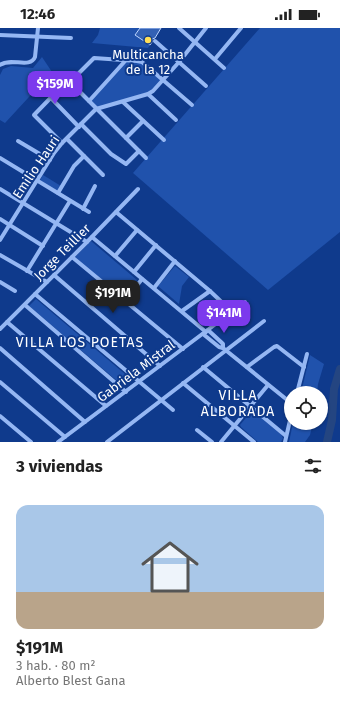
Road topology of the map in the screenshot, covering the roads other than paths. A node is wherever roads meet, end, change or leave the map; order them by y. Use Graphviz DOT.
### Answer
graph roads {
  1 [pos="38,28"];
  2 [pos="179,28"];
  3 [pos="206,28"];
  4 [pos="241,28"];
  5 [pos="0,35"];
  6 [pos="37,36"];
  7 [pos="71,38"];
  8 [pos="155,41"];
  9 [pos="195,42"];
  10 [pos="215,59"];
  11 [pos="126,60"];
  12 [pos="179,62"];
  13 [pos="0,65"];
  14 [pos="224,68"];
  15 [pos="163,80"];
  16 [pos="70,82"];
  17 [pos="206,86"];
  18 [pos="148,94"];
  19 [pos="51,98"];
  20 [pos="89,101"];
  21 [pos="123,102"];
  22 [pos="192,105"];
  23 [pos="96,109"];
  24 [pos="176,120"];
  25 [pos="143,121"];
  26 [pos="80,126"];
  27 [pos="126,138"];
  28 [pos="67,139"];
  29 [pos="164,140"];
  30 [pos="18,142"];
  31 [pos="62,143"];
  32 [pos="139,151"];
  33 [pos="84,156"];
  34 [pos="0,158"];
  35 [pos="146,158"];
  36 [pos="50,160"];
  37 [pos="103,175"];
  38 [pos="37,181"];
  39 [pos="95,186"];
  40 [pos="0,189"];
  41 [pos="138,189"];
  42 [pos="58,193"];
  43 [pos="70,201"];
  44 [pos="23,203"];
  45 [pos="83,208"];
  46 [pos="89,212"];
  47 [pos="116,212"];
  48 [pos="0,219"];
  49 [pos="57,223"];
  50 [pos="10,225"];
  51 [pos="137,230"];
  52 [pos="92,237"];
  53 [pos="0,240"];
  54 [pos="87,242"];
  55 [pos="156,245"];
  56 [pos="43,246"];
  57 [pos="0,255"];
  58 [pos="115,256"];
  59 [pos="72,257"];
  60 [pos="175,261"];
  61 [pos="27,271"];
  62 [pos="134,272"];
  63 [pos="54,275"];
  64 [pos="142,279"];
  65 [pos="0,282"];
  66 [pos="46,282"];
  67 [pos="154,288"];
  68 [pos="14,291"];
  69 [pos="210,291"];
  70 [pos="35,294"];
  71 [pos="125,301"];
  72 [pos="245,302"];
  73 [pos="25,305"];
  74 [pos="182,311"];
  75 [pos="232,312"];
  76 [pos="264,321"];
  77 [pos="6,322"];
  78 [pos="0,329"];
  79 [pos="206,332"];
  80 [pos="0,348"];
  81 [pos="183,349"];
  82 [pos="225,349"];
  83 [pos="307,354"];
  84 [pos="160,366"];
  85 [pos="204,367"];
  86 [pos="247,367"];
  87 [pos="304,367"];
  88 [pos="0,382"];
  89 [pos="139,382"];
  90 [pos="183,383"];
  91 [pos="268,385"];
  92 [pos="299,386"];
  93 [pos="126,392"];
  94 [pos="284,398"];
  95 [pos="161,400"];
  96 [pos="106,406"];
  97 [pos="251,406"];
  98 [pos="173,410"];
  99 [pos="0,416"];
  100 [pos="85,422"];
  101 [pos="234,426"];
  102 [pos="197,430"];
  103 [pos="288,430"];
  104 [pos="286,436"];
  105 [pos="64,437"];
  106 [pos="31,442"];
  107 [pos="58,442"];
  108 [pos="107,442"];
  109 [pos="212,442"];
  110 [pos="221,442"];
  111 [pos="254,442"];
  112 [pos="285,442"];
  1 -- 6 [label="street"];
  2 -- 9 [label="street"];
  3 -- 9 [label="street"];
  4 -- 10 [label="street"];
  5 -- 6 [label="street"];
  6 -- 7 [label="street"];
  6 -- 13 [label="street"];
  8 -- 12 [label="street"];
  9 -- 10 [label="street"];
  9 -- 12 [label="street"];
  10 -- 14 [label="street"];
  11 -- 15 [label="street"];
  11 -- 16 [label="street"];
  11 -- 20 [label="street"];
  12 -- 15 [label="street"];
  12 -- 17 [label="street"];
  15 -- 18 [label="street"];
  15 -- 22 [label="street"];
  16 -- 19 [label="street"];
  16 -- 20 [label="street"];
  18 -- 21 [label="street"];
  18 -- 24 [label="street"];
  19 -- 26 [label="street"];
  19 -- 31 [label="street"];
  20 -- 23 [label="street"];
  21 -- 23 [label="street"];
  21 -- 25 [label="street"];
  23 -- 26 [label="street, Emilio Hauri"];
  23 -- 27 [label="street"];
  25 -- 27 [label="street"];
  25 -- 29 [label="street"];
  26 -- 28 [label="street, Emilio Hauri"];
  26 -- 32 [label="street"];
  27 -- 32 [label="street"];
  28 -- 31 [label="street, Emilio Hauri"];
  28 -- 33 [label="street"];
  30 -- 36 [label="street"];
  31 -- 36 [label="street, Emilio Hauri"];
  32 -- 35 [label="street"];
  33 -- 37 [label="street"];
  33 -- 42 [label="street"];
  34 -- 38 [label="street"];
  36 -- 38 [label="street, Emilio Hauri"];
  38 -- 42 [label="street"];
  38 -- 44 [label="street, Emilio Hauri"];
  39 -- 45 [label="street"];
  40 -- 44 [label="street"];
  41 -- 47 [label="street, Jorge Teillier"];
  42 -- 43 [label="street"];
  43 -- 45 [label="street"];
  43 -- 49 [label="street"];
  44 -- 49 [label="street"];
  44 -- 50 [label="street, Emilio Hauri"];
  45 -- 46 [label="street"];
  47 -- 51 [label="street"];
  47 -- 52 [label="street, Jorge Teillier"];
  48 -- 50 [label="street"];
  49 -- 54 [label="street"];
  49 -- 56 [label="street"];
  50 -- 53 [label="street, Emilio Hauri"];
  50 -- 56 [label="street"];
  51 -- 55 [label="street"];
  51 -- 58 [label="street"];
  52 -- 54 [label="street, Jorge Teillier"];
  52 -- 58 [label="street"];
  54 -- 59 [label="street, Jorge Teillier"];
  55 -- 60 [label="street"];
  55 -- 62 [label="street"];
  56 -- 61 [label="street"];
  57 -- 61 [label="street"];
  58 -- 62 [label="street"];
  59 -- 63 [label="street, Jorge Teillier"];
  59 -- 71 [label="street"];
  60 -- 67 [label="street"];
  60 -- 69 [label="street"];
  61 -- 66 [label="street"];
  62 -- 64 [label="street"];
  63 -- 66 [label="street, Jorge Teillier"];
  63 -- 84 [label="street"];
  64 -- 67 [label="street"];
  64 -- 71 [label="street"];
  65 -- 68 [label="street"];
  66 -- 70 [label="street, Jorge Teillier"];
  67 -- 74 [label="street"];
  69 -- 74 [label="street"];
  69 -- 75 [label="street"];
  70 -- 73 [label="street, Jorge Teillier"];
  70 -- 89 [label="street"];
  71 -- 81 [label="street"];
  72 -- 75 [label="street, Gabriela Mistral"];
  73 -- 77 [label="street, Jorge Teillier"];
  73 -- 93 [label="street"];
  74 -- 79 [label="street"];
  75 -- 79 [label="street, Gabriela Mistral"];
  76 -- 82 [label="street"];
  77 -- 78 [label="street, Jorge Teillier"];
  77 -- 96 [label="street"];
  79 -- 81 [label="street, Gabriela Mistral"];
  79 -- 82 [label="street"];
  80 -- 100 [label="street"];
  81 -- 84 [label="street, Gabriela Mistral"];
  82 -- 85 [label="street"];
  82 -- 86 [label="street"];
  83 -- 87 [label="street"];
  84 -- 89 [label="street, Gabriela Mistral"];
  85 -- 90 [label="street"];
  85 -- 97 [label="street"];
  86 -- 87 [label="street"];
  86 -- 91 [label="street"];
  87 -- 92 [label="street"];
  88 -- 105 [label="street"];
  89 -- 93 [label="street, Gabriela Mistral"];
  89 -- 95 [label="street"];
  90 -- 95 [label="street"];
  90 -- 101 [label="street"];
  91 -- 94 [label="street"];
  91 -- 97 [label="street"];
  93 -- 96 [label="street, Gabriela Mistral"];
  95 -- 98 [label="street"];
  95 -- 108 [label="street"];
  96 -- 100 [label="street, Gabriela Mistral"];
  97 -- 101 [label="street"];
  97 -- 104 [label="street"];
  99 -- 106 [label="street"];
  100 -- 105 [label="street, Gabriela Mistral"];
  101 -- 110 [label="street"];
  101 -- 111 [label="street"];
  102 -- 109 [label="street"];
  103 -- 104 [label="street"];
  104 -- 112 [label="street"];
  105 -- 107 [label="street, Gabriela Mistral"];
}
